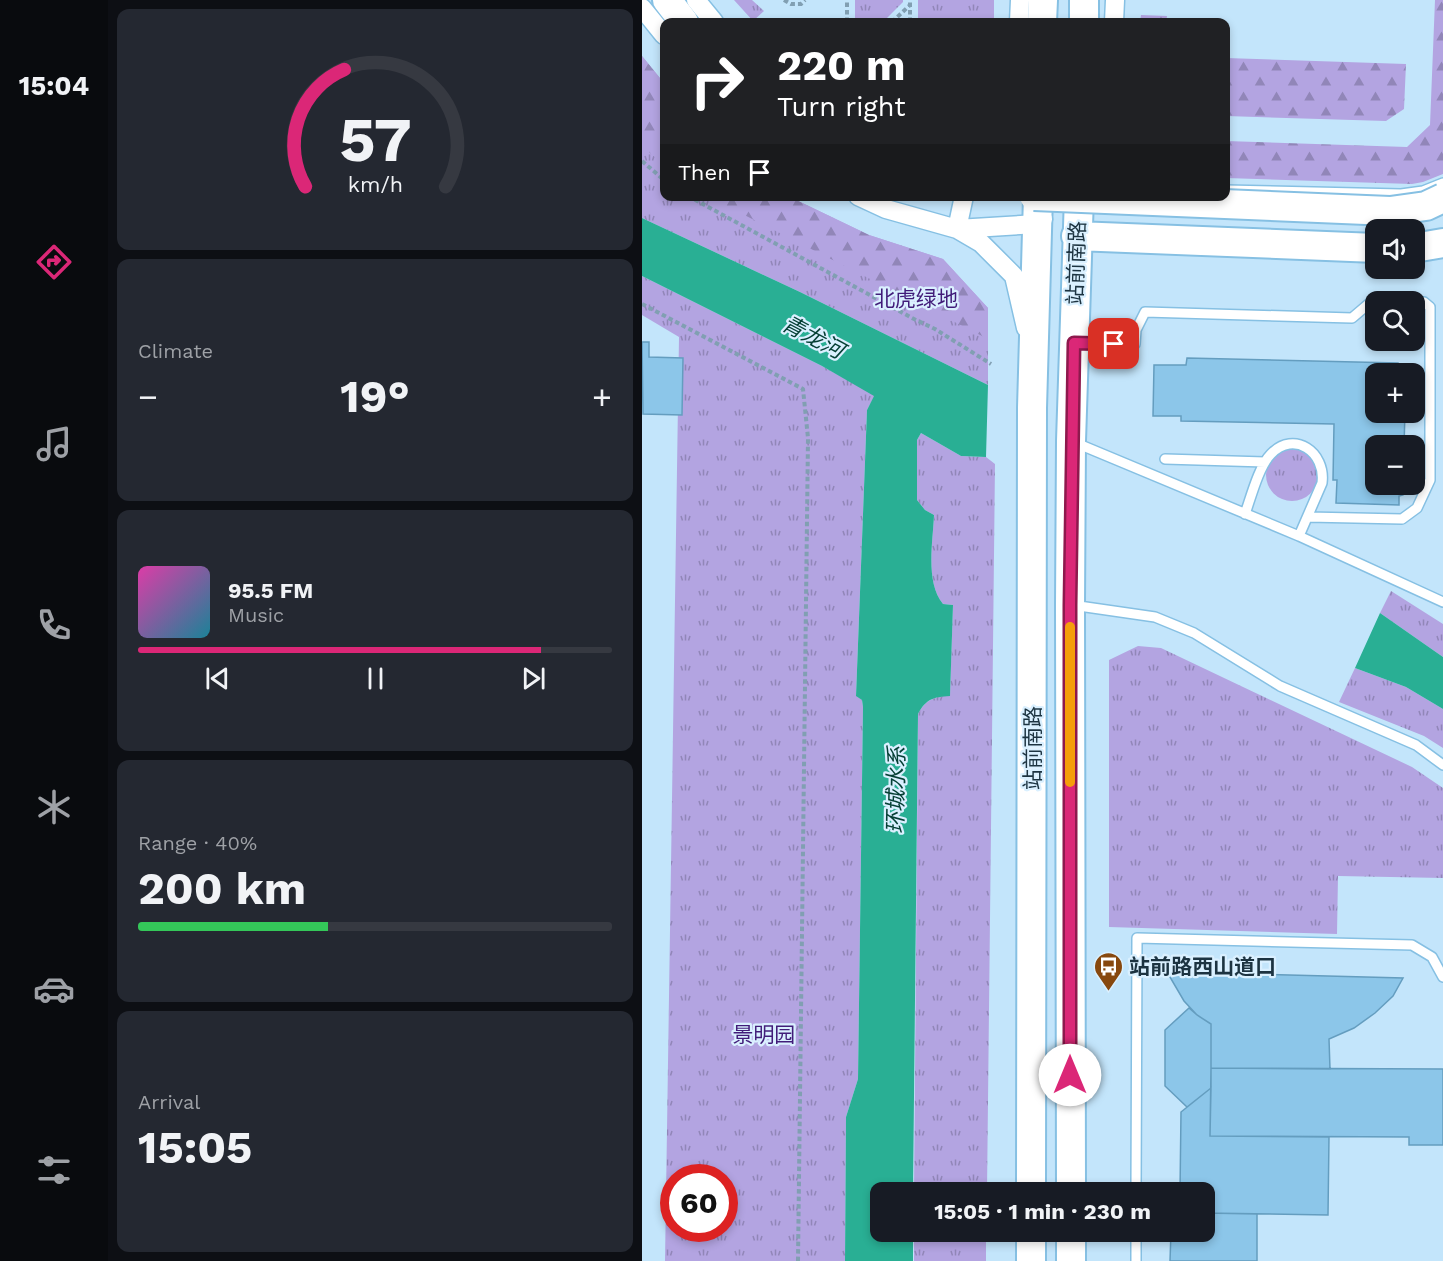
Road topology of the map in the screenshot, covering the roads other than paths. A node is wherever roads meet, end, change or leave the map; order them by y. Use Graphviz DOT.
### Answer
graph roads {
  1 [pos="668,0"];
  2 [pos="696,0"];
  3 [pos="1020,0"];
  4 [pos="1043,0"];
  5 [pos="1084,0"];
  6 [pos="1114,0"];
  7 [pos="642,8"];
  8 [pos="681,18"];
  9 [pos="711,18"];
  10 [pos="1020,18"];
  11 [pos="1042,18"];
  12 [pos="1084,18"];
  13 [pos="1114,18"];
  14 [pos="660,30"];
  15 [pos="1443,183"];
  16 [pos="1230,190"];
  17 [pos="1443,198"];
  18 [pos="869,201"];
  19 [pos="963,201"];
  20 [pos="1052,201"];
  21 [pos="1079,201"];
  22 [pos="1036,206"];
  23 [pos="957,229"];
  24 [pos="1076,236"];
  25 [pos="1443,243"];
  26 [pos="1425,246"];
  27 [pos="1365,247"];
  28 [pos="1425,303"];
  29 [pos="1365,307"];
  30 [pos="1074,343"];
  31 [pos="1032,408"];
  32 [pos="1071,441"];
  33 [pos="1166,459"];
  34 [pos="1265,462"];
  35 [pos="1245,514"];
  36 [pos="1308,517"];
  37 [pos="1299,536"];
  38 [pos="1443,602"];
  39 [pos="1070,605"];
  40 [pos="1443,765"];
  41 [pos="1443,977"];
  42 [pos="1031,1182"];
  43 [pos="1071,1182"];
  44 [pos="1136,1182"];
  45 [pos="1031,1242"];
  46 [pos="1071,1242"];
  47 [pos="1136,1242"];
  48 [pos="1031,1261"];
  49 [pos="1071,1261"];
  50 [pos="1136,1261"];
  1 -- 8 [label="main road"];
  2 -- 9 [label="street"];
  3 -- 10 [label="street"];
  4 -- 11 [label="main road"];
  5 -- 12 [label="main road"];
  6 -- 13 [label="street"];
  7 -- 14 [label="street"];
  15 -- 16 [label="lane"];
  17 -- 22 [label="main road, bridge"];
  18 -- 23 [label="street"];
  19 -- 23 [label="street"];
  20 -- 22 [label="street"];
  21 -- 24 [label="main road, 站前南路"];
  22 -- 23 [label="street"];
  22 -- 31 [label="main road, 站前南路"];
  23 -- 31 [label="street"];
  24 -- 27 [label="main road"];
  24 -- 30 [label="main road, 站前南路"];
  25 -- 26 [label="main road"];
  28 -- 36 [label="lane"];
  29 -- 30 [label="lane"];
  30 -- 32 [label="main road, 站前南路"];
  31 -- 42 [label="main road, 站前南路"];
  32 -- 35 [label="lane"];
  32 -- 39 [label="main road, 站前南路"];
  33 -- 34 [label="lane"];
  34 -- 35 [label="lane"];
  34 -- 36 [label="lane"];
  35 -- 37 [label="lane"];
  36 -- 37 [label="lane"];
  37 -- 38 [label="lane"];
  39 -- 40 [label="lane"];
  39 -- 43 [label="main road, 站前南路"];
  41 -- 44 [label="lane"];
  45 -- 48 [label="main road"];
  46 -- 49 [label="main road"];
  47 -- 50 [label="lane"];
}
